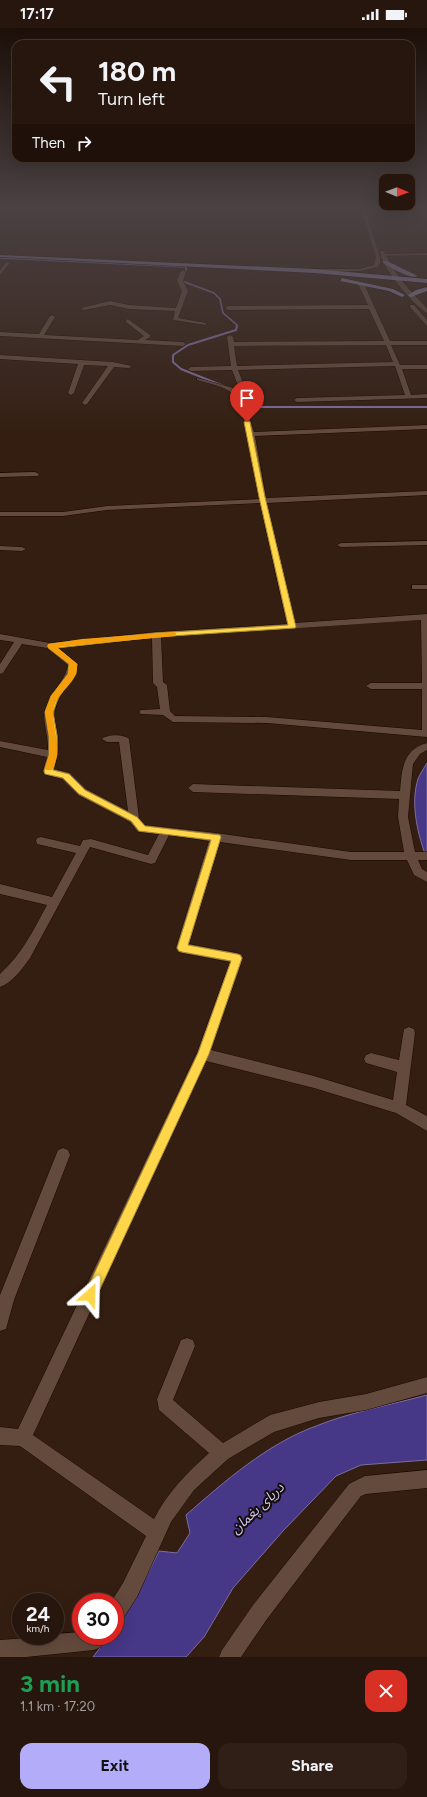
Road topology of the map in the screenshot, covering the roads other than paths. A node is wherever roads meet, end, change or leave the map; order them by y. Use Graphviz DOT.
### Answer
graph roads {
  1 [pos="182,285"];
  2 [pos="361,285"];
  3 [pos="366,285"];
  4 [pos="395,285"];
  5 [pos="398,285"];
  6 [pos="416,285"];
  7 [pos="427,289"];
  8 [pos="411,295"];
  9 [pos="402,296"];
  10 [pos="371,307"];
  11 [pos="84,308"];
  12 [pos="228,308"];
  13 [pos="177,310"];
  14 [pos="427,311"];
  15 [pos="52,317"];
  16 [pos="128,321"];
  17 [pos="204,324"];
  18 [pos="427,324"];
  19 [pos="0,334"];
  20 [pos="40,337"];
  21 [pos="230,337"];
  22 [pos="138,342"];
  23 [pos="387,343"];
  24 [pos="427,343"];
  25 [pos="183,344"];
  26 [pos="231,344"];
  27 [pos="0,357"];
  28 [pos="82,362"];
  29 [pos="113,364"];
  30 [pos="129,366"];
  31 [pos="397,366"];
  32 [pos="427,367"];
  33 [pos="234,368"];
  34 [pos="191,369"];
  35 [pos="199,379"];
  36 [pos="240,383"];
  37 [pos="71,393"];
  38 [pos="409,396"];
  39 [pos="427,396"];
  40 [pos="297,400"];
  41 [pos="84,403"];
  42 [pos="427,427"];
  43 [pos="251,434"];
  44 [pos="35,474"];
  45 [pos="0,475"];
  46 [pos="424,490"];
  47 [pos="262,499"];
  48 [pos="427,503"];
  49 [pos="0,514"];
  50 [pos="427,543"];
  51 [pos="341,545"];
  52 [pos="0,548"];
  53 [pos="22,549"];
  54 [pos="415,587"];
  55 [pos="427,587"];
  56 [pos="426,617"];
  57 [pos="292,627"];
  58 [pos="156,635"];
  59 [pos="0,637"];
  60 [pos="19,641"];
  61 [pos="50,646"];
  62 [pos="0,671"];
  63 [pos="371,686"];
  64 [pos="427,686"];
  65 [pos="144,712"];
  66 [pos="165,712"];
  67 [pos="427,730"];
  68 [pos="427,734"];
  69 [pos="107,739"];
  70 [pos="0,744"];
  71 [pos="427,747"];
  72 [pos="53,755"];
  73 [pos="193,788"];
  74 [pos="405,795"];
  75 [pos="134,819"];
  76 [pos="166,831"];
  77 [pos="216,837"];
  78 [pos="41,841"];
  79 [pos="83,851"];
  80 [pos="426,856"];
  81 [pos="411,857"];
  82 [pos="427,878"];
  83 [pos="0,889"];
  84 [pos="55,902"];
  85 [pos="0,982"];
  86 [pos="409,1033"];
  87 [pos="204,1054"];
  88 [pos="371,1059"];
  89 [pos="405,1068"];
  90 [pos="399,1108"];
  91 [pos="427,1124"];
  92 [pos="63,1155"];
  93 [pos="3,1299"];
  94 [pos="0,1323"];
  95 [pos="187,1346"];
  96 [pos="427,1385"];
  97 [pos="0,1436"];
  98 [pos="24,1438"];
  99 [pos="222,1453"];
  100 [pos="427,1479"];
  101 [pos="158,1533"];
  102 [pos="124,1599"];
  103 [pos="72,1642"];
  104 [pos="0,1650"];
  105 [pos="229,1657"];
  1 -- 13 [label="street"];
  2 -- 10 [label="street"];
  3 -- 9 [label="main road"];
  4 -- 9 [label="street"];
  5 -- 8 [label="street"];
  6 -- 7 [label="main road"];
  7 -- 8 [label="main road"];
  8 -- 14 [label="street"];
  9 -- 18 [label="street"];
  10 -- 12 [label="street"];
  10 -- 23 [label="street"];
  11 -- 13 [label="street"];
  13 -- 17 [label="street"];
  15 -- 20 [label="street"];
  16 -- 22 [label="street"];
  19 -- 20 [label="street"];
  20 -- 22 [label="street"];
  21 -- 26 [label="street"];
  22 -- 25 [label="street"];
  23 -- 24 [label="street"];
  23 -- 26 [label="street"];
  23 -- 31 [label="street"];
  26 -- 33 [label="street"];
  27 -- 28 [label="street"];
  28 -- 29 [label="street"];
  28 -- 37 [label="street"];
  29 -- 30 [label="street"];
  29 -- 41 [label="street"];
  31 -- 32 [label="street"];
  31 -- 33 [label="street"];
  31 -- 38 [label="street"];
  33 -- 34 [label="street"];
  33 -- 36 [label="street"];
  35 -- 43 [label="street"];
  38 -- 39 [label="street"];
  38 -- 40 [label="street"];
  42 -- 43 [label="street"];
  43 -- 47 [label="street"];
  44 -- 45 [label="street"];
  46 -- 47 [label="street"];
  46 -- 48 [label="street"];
  47 -- 49 [label="street"];
  47 -- 57 [label="street"];
  50 -- 51 [label="street"];
  52 -- 53 [label="street"];
  54 -- 55 [label="street"];
  56 -- 57 [label="street"];
  56 -- 64 [label="street"];
  57 -- 58 [label="street"];
  58 -- 61 [label="street"];
  58 -- 66 [label="street"];
  59 -- 60 [label="street"];
  60 -- 61 [label="street"];
  60 -- 62 [label="street"];
  61 -- 72 [label="street"];
  63 -- 64 [label="street"];
  64 -- 67 [label="street"];
  65 -- 66 [label="street"];
  66 -- 68 [label="street"];
  68 -- 71 [label="street"];
  69 -- 75 [label="street"];
  70 -- 72 [label="street"];
  71 -- 74 [label="street"];
  72 -- 75 [label="street"];
  73 -- 74 [label="street"];
  74 -- 81 [label="street"];
  75 -- 76 [label="street"];
  76 -- 77 [label="street"];
  76 -- 79 [label="street"];
  77 -- 81 [label="street"];
  77 -- 87 [label="street"];
  78 -- 79 [label="street"];
  79 -- 84 [label="street"];
  80 -- 81 [label="street"];
  81 -- 82 [label="street"];
  83 -- 84 [label="street"];
  84 -- 85 [label="street"];
  86 -- 89 [label="street"];
  87 -- 90 [label="street"];
  87 -- 98 [label="street"];
  88 -- 89 [label="street"];
  89 -- 90 [label="street"];
  90 -- 91 [label="street"];
  92 -- 93 [label="street"];
  93 -- 94 [label="street"];
  95 -- 99 [label="street"];
  96 -- 99 [label="street"];
  97 -- 98 [label="street"];
  98 -- 101 [label="street"];
  99 -- 101 [label="street"];
  100 -- 105 [label="street"];
  101 -- 102 [label="street"];
  103 -- 104 [label="street"];
}
